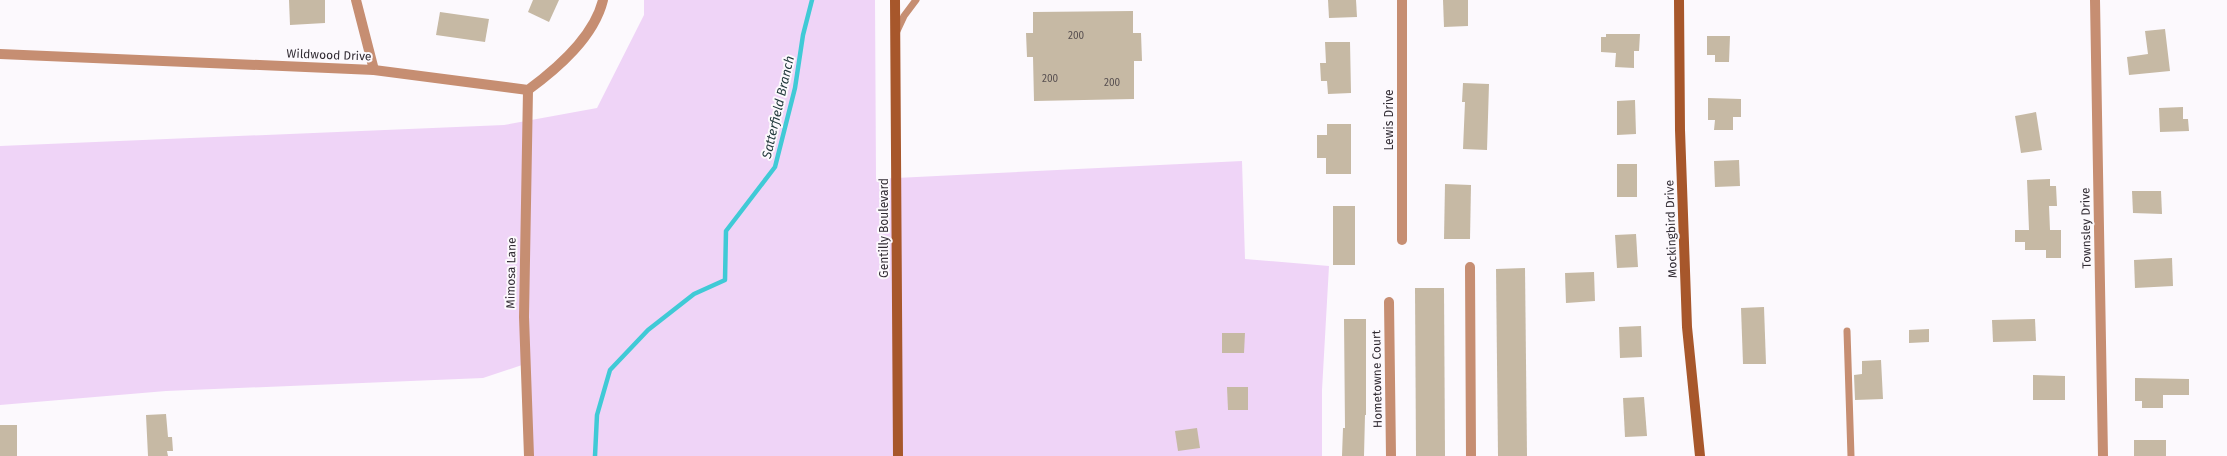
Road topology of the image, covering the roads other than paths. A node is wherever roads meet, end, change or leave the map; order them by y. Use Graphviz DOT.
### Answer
graph roads {
  1 [pos="356,0"];
  2 [pos="604,0"];
  3 [pos="895,0"];
  4 [pos="916,0"];
  5 [pos="1402,0"];
  6 [pos="1679,0"];
  7 [pos="2095,0"];
  8 [pos="895,35"];
  9 [pos="5,55"];
  10 [pos="374,70"];
  11 [pos="528,90"];
  12 [pos="1402,240"];
  13 [pos="1470,267"];
  14 [pos="1389,302"];
  15 [pos="1847,332"];
  16 [pos="529,456"];
  17 [pos="898,456"];
  18 [pos="1391,456"];
  19 [pos="1471,456"];
  20 [pos="1700,456"];
  21 [pos="1851,456"];
  22 [pos="2103,456"];
  1 -- 10 [label="street"];
  2 -- 11 [label="street"];
  3 -- 8 [label="street, Gentilly Boulevard"];
  4 -- 8 [label="lane"];
  5 -- 12 [label="street, Lewis Drive"];
  6 -- 20 [label="street, Mockingbird Drive"];
  7 -- 22 [label="street, Townsley Drive"];
  8 -- 17 [label="street, Gentilly Boulevard"];
  9 -- 10 [label="street, Wildwood Drive"];
  10 -- 11 [label="street, Wildwood Drive"];
  11 -- 16 [label="street, Mimosa Lane"];
  13 -- 19 [label="street"];
  14 -- 18 [label="street, Hometowne Court"];
  15 -- 21 [label="lane"];
}
